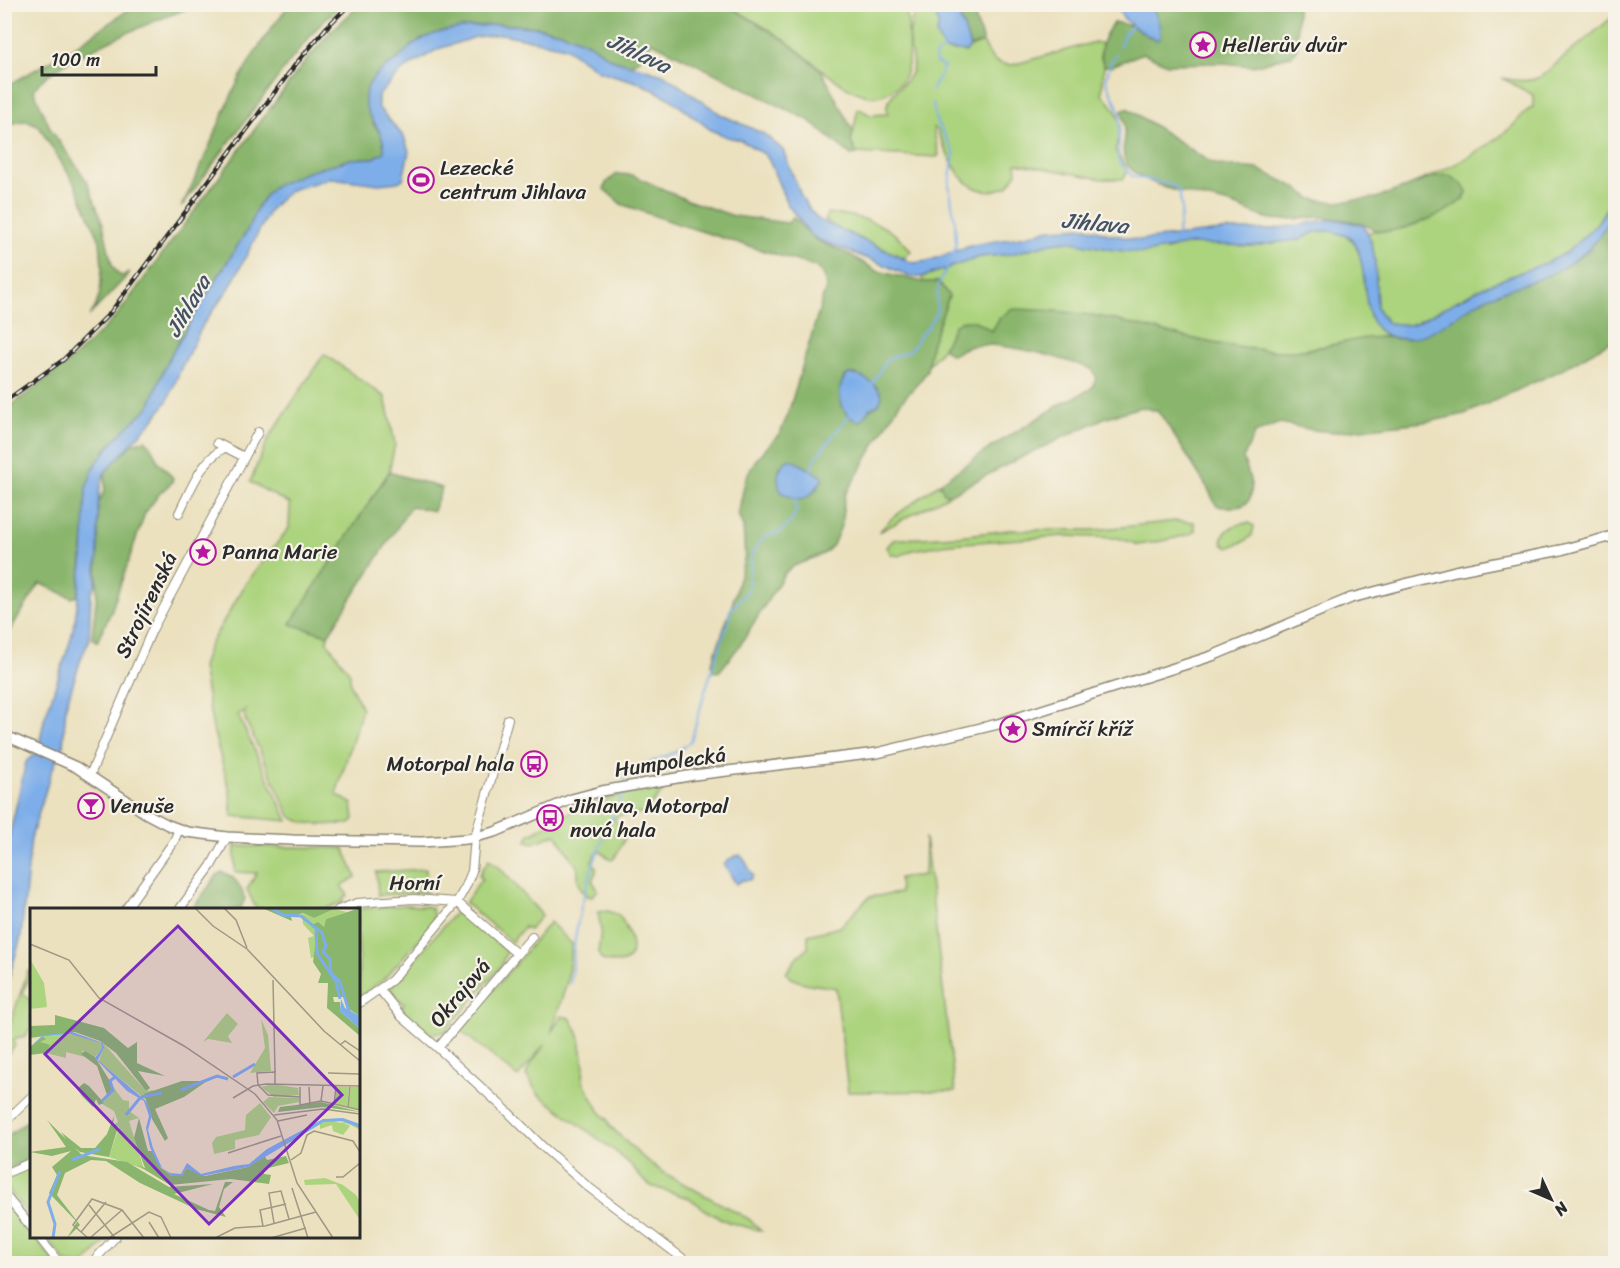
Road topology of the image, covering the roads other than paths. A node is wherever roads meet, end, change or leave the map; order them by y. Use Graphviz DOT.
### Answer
graph roads {
  1 [pos="258,432"];
  2 [pos="244,457"];
  3 [pos="179,513"];
  4 [pos="1616,535"];
  5 [pos="508,719"];
  6 [pos="4,735"];
  7 [pos="90,775"];
  8 [pos="178,829"];
  9 [pos="227,837"];
  10 [pos="475,837"];
  11 [pos="457,902"];
  12 [pos="126,908"];
  13 [pos="180,908"];
  14 [pos="341,908"];
  15 [pos="532,937"];
  16 [pos="517,954"];
  17 [pos="380,990"];
  18 [pos="360,1003"];
  19 [pos="438,1048"];
  20 [pos="30,1098"];
  21 [pos="4,1123"];
  22 [pos="30,1163"];
  23 [pos="4,1174"];
  24 [pos="4,1194"];
  25 [pos="30,1226"];
  26 [pos="41,1238"];
  27 [pos="114,1238"];
  28 [pos="60,1263"];
  29 [pos="91,1263"];
  30 [pos="690,1263"];
  1 -- 2 [label="street, Strojírenská"];
  2 -- 3 [label="street"];
  2 -- 7 [label="street, Strojírenská"];
  4 -- 10 [label="main road, Humpolecká"];
  5 -- 10 [label="street"];
  6 -- 7 [label="main road, Humpolecká"];
  7 -- 8 [label="main road, Humpolecká"];
  8 -- 9 [label="main road, Humpolecká"];
  8 -- 12 [label="street"];
  9 -- 10 [label="main road, Humpolecká"];
  9 -- 13 [label="street"];
  10 -- 11 [label="street"];
  11 -- 14 [label="street, Horní"];
  11 -- 16 [label="street, Okrajová"];
  11 -- 17 [label="street"];
  15 -- 16 [label="street, Okrajová"];
  16 -- 19 [label="street, Okrajová"];
  17 -- 18 [label="street"];
  17 -- 19 [label="street, Okrajová"];
  19 -- 30 [label="street"];
  20 -- 21 [label="street"];
  22 -- 23 [label="street"];
  24 -- 25 [label="street"];
  26 -- 28 [label="street"];
  27 -- 29 [label="street"];
}
